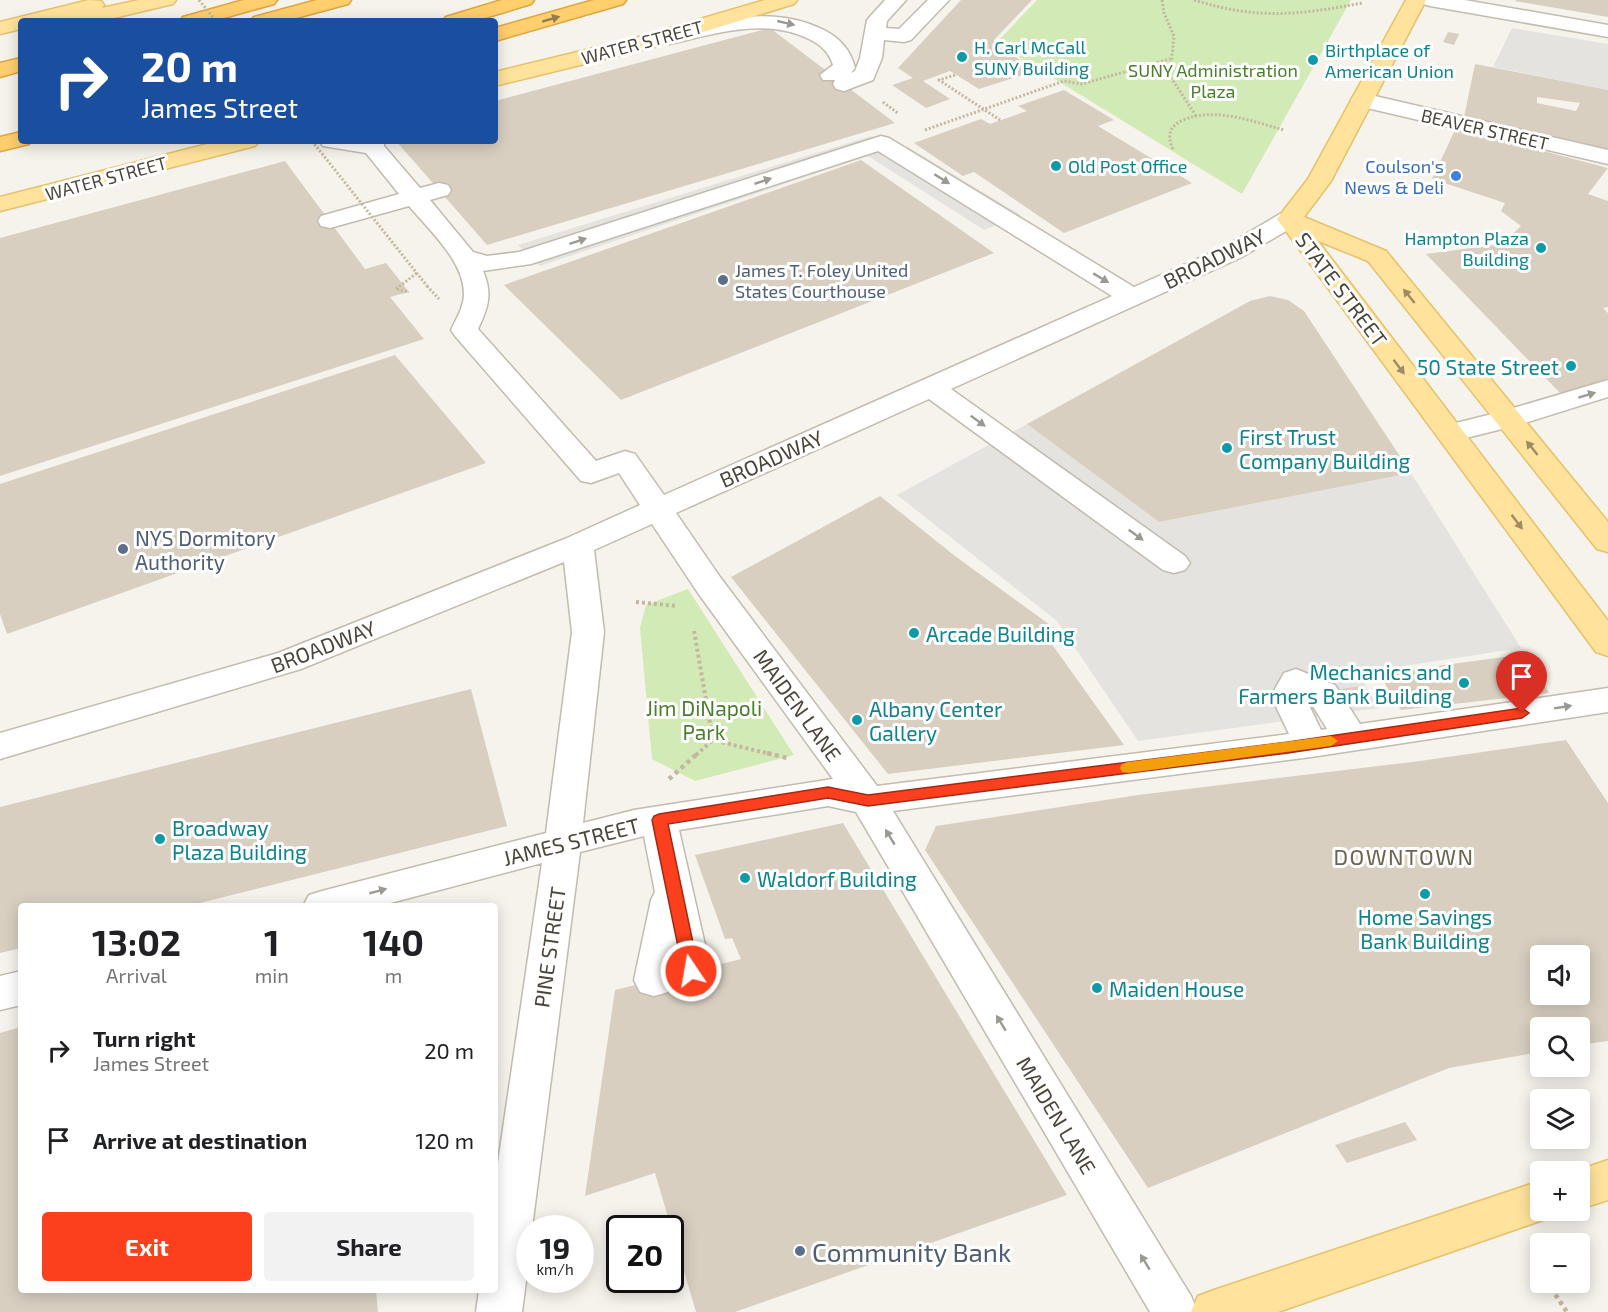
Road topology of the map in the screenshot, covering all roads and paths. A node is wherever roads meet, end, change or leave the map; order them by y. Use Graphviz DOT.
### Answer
graph roads {
  1 [pos="117,0"];
  2 [pos="166,0"];
  3 [pos="199,0"];
  4 [pos="267,0"];
  5 [pos="341,0"];
  6 [pos="524,0"];
  7 [pos="616,0"];
  8 [pos="731,0"];
  9 [pos="787,0"];
  10 [pos="896,0"];
  11 [pos="939,0"];
  12 [pos="1162,0"];
  13 [pos="1194,0"];
  14 [pos="1416,0"];
  15 [pos="1430,0"];
  16 [pos="1362,3"];
  17 [pos="42,18"];
  18 [pos="87,18"];
  19 [pos="201,18"];
  20 [pos="214,18"];
  21 [pos="272,18"];
  22 [pos="463,18"];
  23 [pos="18,24"];
  24 [pos="0,28"];
  25 [pos="1608,31"];
  26 [pos="875,33"];
  27 [pos="18,34"];
  28 [pos="498,34"];
  29 [pos="0,38"];
  30 [pos="646,42"];
  31 [pos="1170,58"];
  32 [pos="18,65"];
  33 [pos="0,70"];
  34 [pos="498,72"];
  35 [pos="955,75"];
  36 [pos="498,78"];
  37 [pos="18,83"];
  38 [pos="0,87"];
  39 [pos="878,98"];
  40 [pos="1362,100"];
  41 [pos="1196,116"];
  42 [pos="905,118"];
  43 [pos="1000,120"];
  44 [pos="1284,130"];
  45 [pos="922,131"];
  46 [pos="18,140"];
  47 [pos="0,144"];
  48 [pos="235,144"];
  49 [pos="314,144"];
  50 [pos="372,144"];
  51 [pos="1173,148"];
  52 [pos="1608,157"];
  53 [pos="439,190"];
  54 [pos="414,197"];
  55 [pos="7,203"];
  56 [pos="1289,219"];
  57 [pos="330,221"];
  58 [pos="464,257"];
  59 [pos="417,273"];
  60 [pos="428,286"];
  61 [pos="409,292"];
  62 [pos="1132,297"];
  63 [pos="931,387"];
  64 [pos="1608,388"];
  65 [pos="1508,419"];
  66 [pos="1450,433"];
  67 [pos="657,509"];
  68 [pos="1608,542"];
  69 [pos="578,545"];
  70 [pos="1174,563"];
  71 [pos="694,630"];
  72 [pos="1608,644"];
  73 [pos="1608,700"];
  74 [pos="1351,738"];
  75 [pos="713,740"];
  76 [pos="1311,744"];
  77 [pos="0,746"];
  78 [pos="792,759"];
  79 [pos="666,781"];
  80 [pos="868,801"];
  81 [pos="659,820"];
  82 [pos="563,843"];
  83 [pos="672,886"];
  84 [pos="333,903"];
  85 [pos="691,971"];
  86 [pos="654,980"];
  87 [pos="18,988"];
  88 [pos="0,993"];
  89 [pos="1608,1180"];
  90 [pos="1590,1186"];
  91 [pos="1530,1204"];
  92 [pos="1554,1293"];
  93 [pos="499,1312"];
  94 [pos="1174,1312"];
  95 [pos="1214,1312"];
  96 [pos="1567,1312"];
  1 -- 17 [label="main road"];
  2 -- 18 [label="main road"];
  3 -- 20 [label="path, bridge"];
  4 -- 19 [label="highway"];
  5 -- 21 [label="highway"];
  6 -- 22 [label="highway"];
  28 -- 7 [label="highway, one-way"];
  8 -- 34 [label="main road"];
  9 -- 30 [label="main road, WATER STREET"];
  10 -- 26 [label="street"];
  11 -- 26 [label="street"];
  12 -- 31 [label="path"];
  13 -- 16 [label="path"];
  14 -- 40 [label="main road, BROADWAY"];
  15 -- 25 [label="street"];
  23 -- 24 [label="main road"];
  30 -- 26 [label="street, one-way"];
  27 -- 29 [label="main road"];
  30 -- 36 [label="main road, WATER STREET"];
  31 -- 41 [label="path"];
  31 -- 45 [label="path"];
  32 -- 33 [label="highway"];
  35 -- 43 [label="path, bridge"];
  37 -- 38 [label="highway"];
  39 -- 42 [label="path"];
  40 -- 52 [label="street, BEAVER STREET"];
  40 -- 56 [label="main road, BROADWAY"];
  41 -- 44 [label="path"];
  41 -- 51 [label="path"];
  46 -- 47 [label="highway"];
  48 -- 55 [label="main road, WATER STREET"];
  49 -- 59 [label="path, bridge"];
  50 -- 54 [label="street"];
  53 -- 54 [label="street"];
  54 -- 57 [label="street"];
  54 -- 58 [label="street"];
  56 -- 62 [label="street, BROADWAY"];
  65 -- 56 [label="main road, STATE STREET, one-way"];
  56 -- 66 [label="main road, STATE STREET, one-way"];
  58 -- 62 [label="street, one-way"];
  58 -- 67 [label="street, MAIDEN LANE"];
  59 -- 60 [label="path, bridge"];
  59 -- 61 [label="path"];
  62 -- 63 [label="street, BROADWAY"];
  63 -- 67 [label="street, BROADWAY"];
  63 -- 70 [label="street, one-way"];
  65 -- 64 [label="street, one-way"];
  65 -- 66 [label="street"];
  68 -- 65 [label="main road, STATE STREET, one-way"];
  66 -- 72 [label="main road, STATE STREET, one-way"];
  67 -- 69 [label="street, BROADWAY"];
  67 -- 80 [label="street, MAIDEN LANE"];
  69 -- 77 [label="street, BROADWAY"];
  69 -- 82 [label="street, PINE STREET"];
  71 -- 75 [label="path"];
  74 -- 73 [label="street, JAMES STREET, one-way"];
  74 -- 76 [label="street, JAMES STREET"];
  74 -- 76 [label="street"];
  75 -- 78 [label="path"];
  75 -- 79 [label="path"];
  76 -- 80 [label="street, JAMES STREET"];
  80 -- 81 [label="street, JAMES STREET"];
  94 -- 80 [label="street, MAIDEN LANE, one-way"];
  81 -- 82 [label="street, JAMES STREET"];
  81 -- 83 [label="street"];
  84 -- 82 [label="street, JAMES STREET, one-way"];
  82 -- 93 [label="street, PINE STREET"];
  83 -- 85 [label="street"];
  83 -- 86 [label="street"];
  87 -- 88 [label="street"];
  89 -- 90 [label="main road"];
  91 -- 95 [label="main road"];
  92 -- 96 [label="path"];
}
